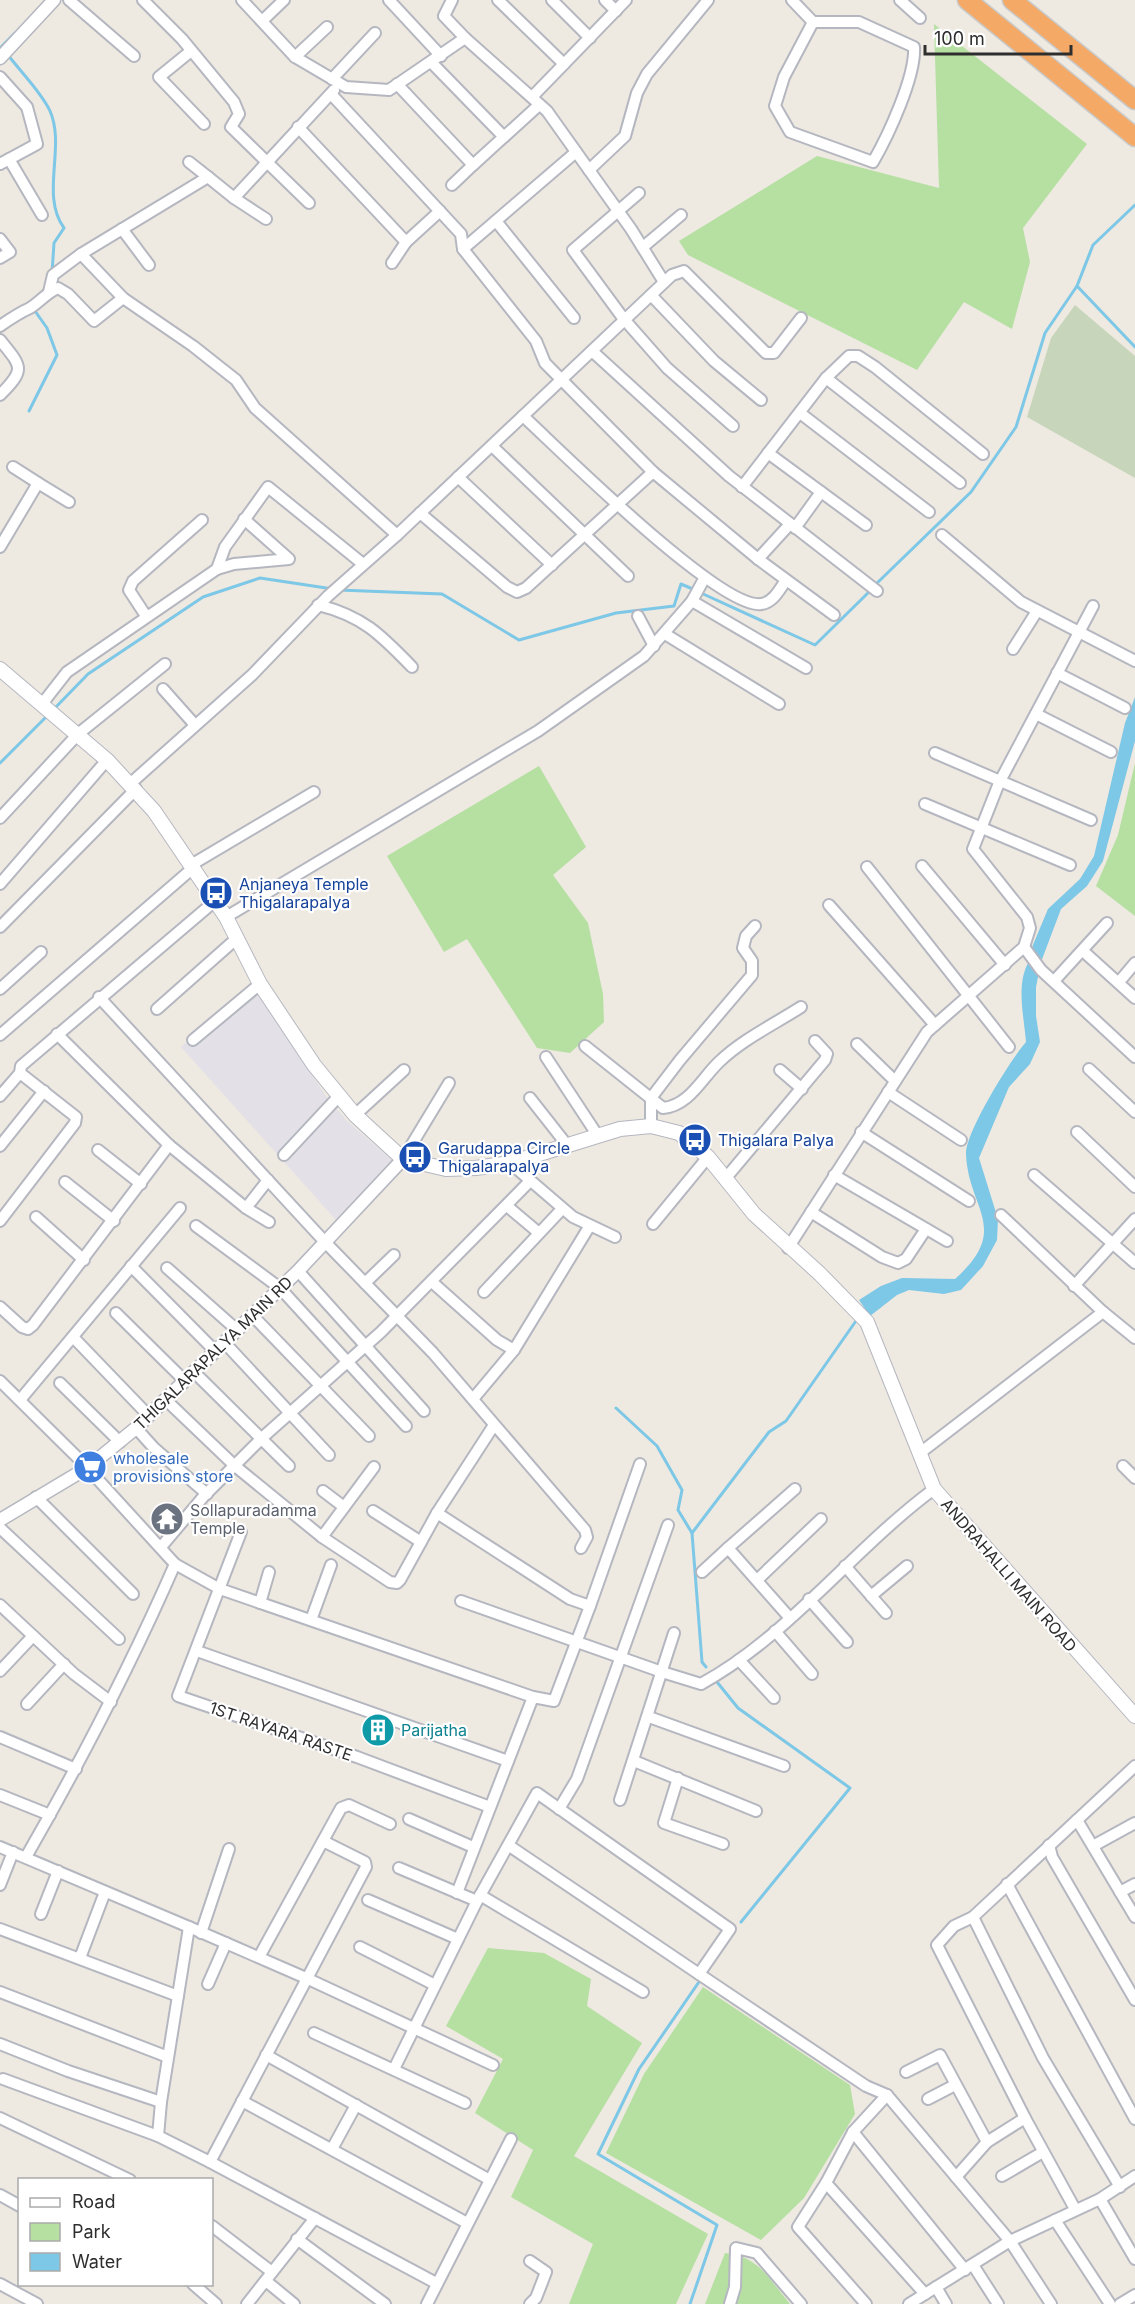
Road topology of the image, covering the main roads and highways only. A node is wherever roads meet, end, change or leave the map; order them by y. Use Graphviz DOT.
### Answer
graph roads {
  1 [pos="967,0"];
  2 [pos="1012,0"];
  3 [pos="1135,100"];
  4 [pos="1135,137"];
  5 [pos="0,670"];
  6 [pos="1135,1716"];
  1 -- 4 [label="highway"];
  2 -- 3 [label="highway"];
  5 -- 6 [label="main road, ANDRAHALLI MAIN ROAD"];
}
